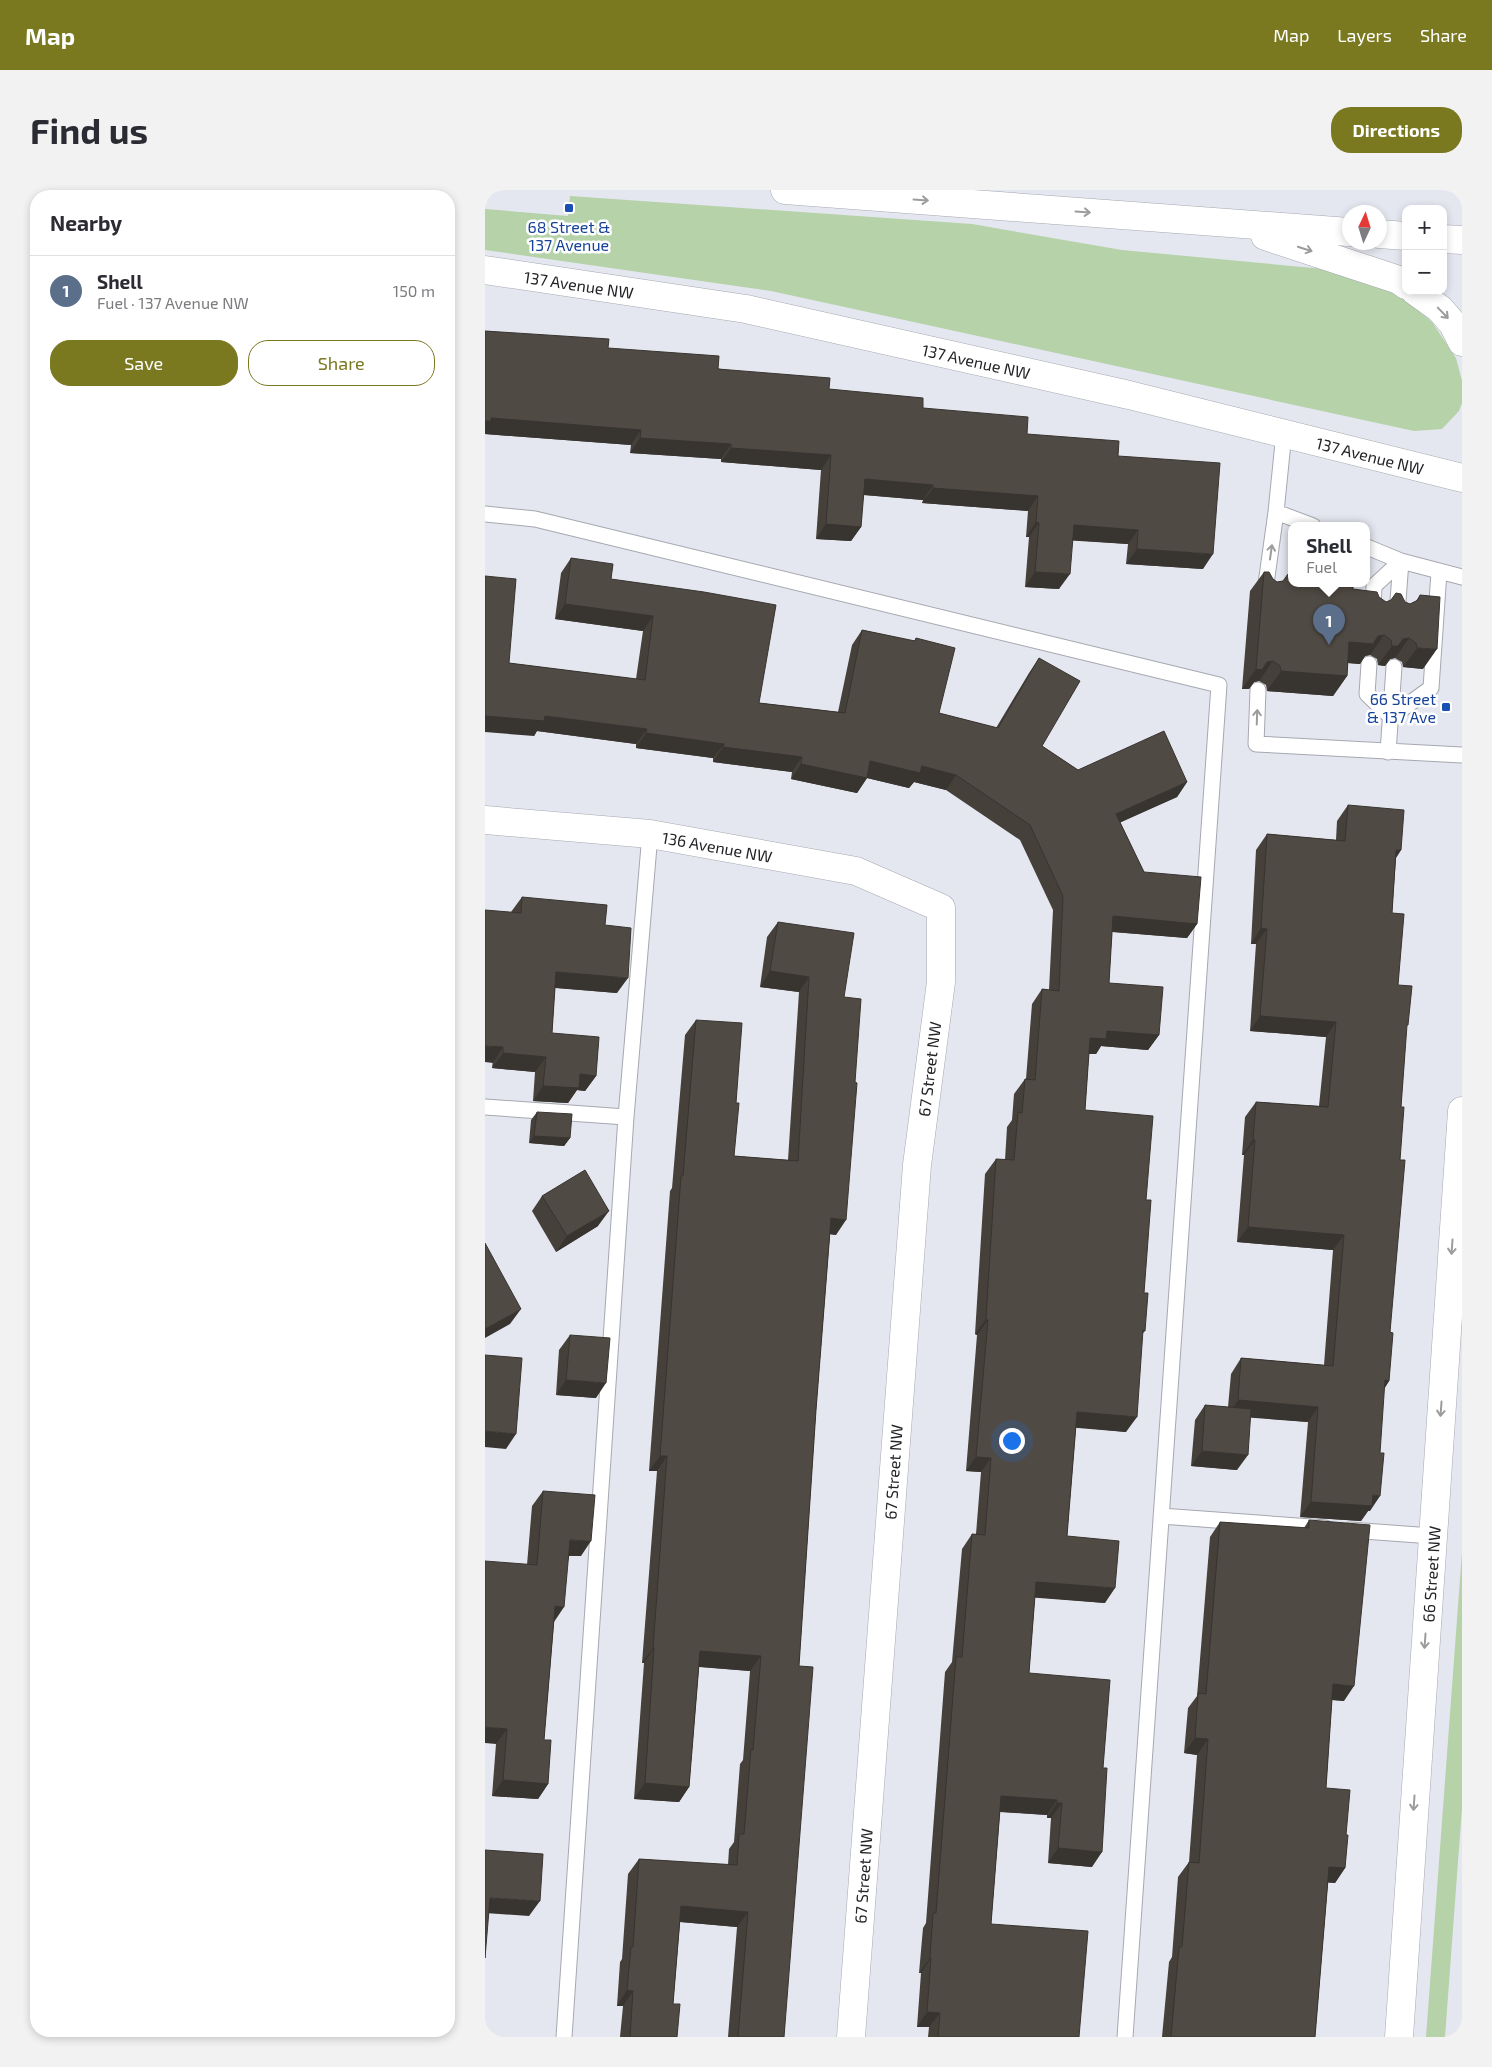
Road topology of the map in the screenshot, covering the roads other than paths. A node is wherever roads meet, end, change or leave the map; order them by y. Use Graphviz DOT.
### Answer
graph roads {
  1 [pos="797,190"];
  2 [pos="1225,223"];
  3 [pos="1342,231"];
  4 [pos="1387,235"];
  5 [pos="1402,236"];
  6 [pos="1447,239"];
  7 [pos="1462,240"];
  8 [pos="485,270"];
  9 [pos="1402,282"];
  10 [pos="1421,295"];
  11 [pos="1462,342"];
  12 [pos="1284,433"];
  13 [pos="1462,478"];
  14 [pos="1276,512"];
  15 [pos="485,514"];
  16 [pos="1302,522"];
  17 [pos="1370,548"];
  18 [pos="1401,561"];
  19 [pos="1439,572"];
  20 [pos="1462,577"];
  21 [pos="1265,592"];
  22 [pos="1373,612"];
  23 [pos="1397,614"];
  24 [pos="1369,664"];
  25 [pos="1394,667"];
  26 [pos="1258,690"];
  27 [pos="1391,717"];
  28 [pos="1389,752"];
  29 [pos="1462,756"];
  30 [pos="485,820"];
  31 [pos="651,834"];
  32 [pos="941,908"];
  33 [pos="485,1107"];
  34 [pos="1462,1111"];
  35 [pos="626,1117"];
  36 [pos="1161,1516"];
  37 [pos="1432,1536"];
  38 [pos="564,2037"];
  39 [pos="851,2037"];
  40 [pos="1125,2037"];
  41 [pos="1399,2037"];
  1 -- 2 [label="street, one-way"];
  2 -- 3 [label="street"];
  2 -- 9 [label="street, one-way"];
  4 -- 5 [label="street"];
  6 -- 7 [label="street"];
  8 -- 12 [label="street, 137 Avenue NW"];
  10 -- 11 [label="street, one-way"];
  12 -- 13 [label="street, 137 Avenue NW"];
  12 -- 14 [label="lane"];
  14 -- 16 [label="lane"];
  21 -- 14 [label="lane, one-way"];
  15 -- 36 [label="lane"];
  17 -- 18 [label="lane"];
  18 -- 19 [label="lane"];
  18 -- 22 [label="lane"];
  18 -- 23 [label="lane"];
  19 -- 20 [label="lane"];
  19 -- 27 [label="lane"];
  24 -- 27 [label="lane"];
  25 -- 27 [label="lane"];
  28 -- 26 [label="lane, one-way"];
  27 -- 28 [label="lane"];
  28 -- 29 [label="lane"];
  30 -- 31 [label="street, 136 Avenue NW"];
  31 -- 32 [label="street, 136 Avenue NW"];
  31 -- 35 [label="lane"];
  32 -- 39 [label="street, 67 Street NW"];
  33 -- 35 [label="lane"];
  34 -- 37 [label="street, 66 Street NW, one-way"];
  35 -- 38 [label="lane"];
  36 -- 37 [label="lane"];
  36 -- 40 [label="lane"];
  37 -- 41 [label="street, 66 Street NW, one-way"];
}
